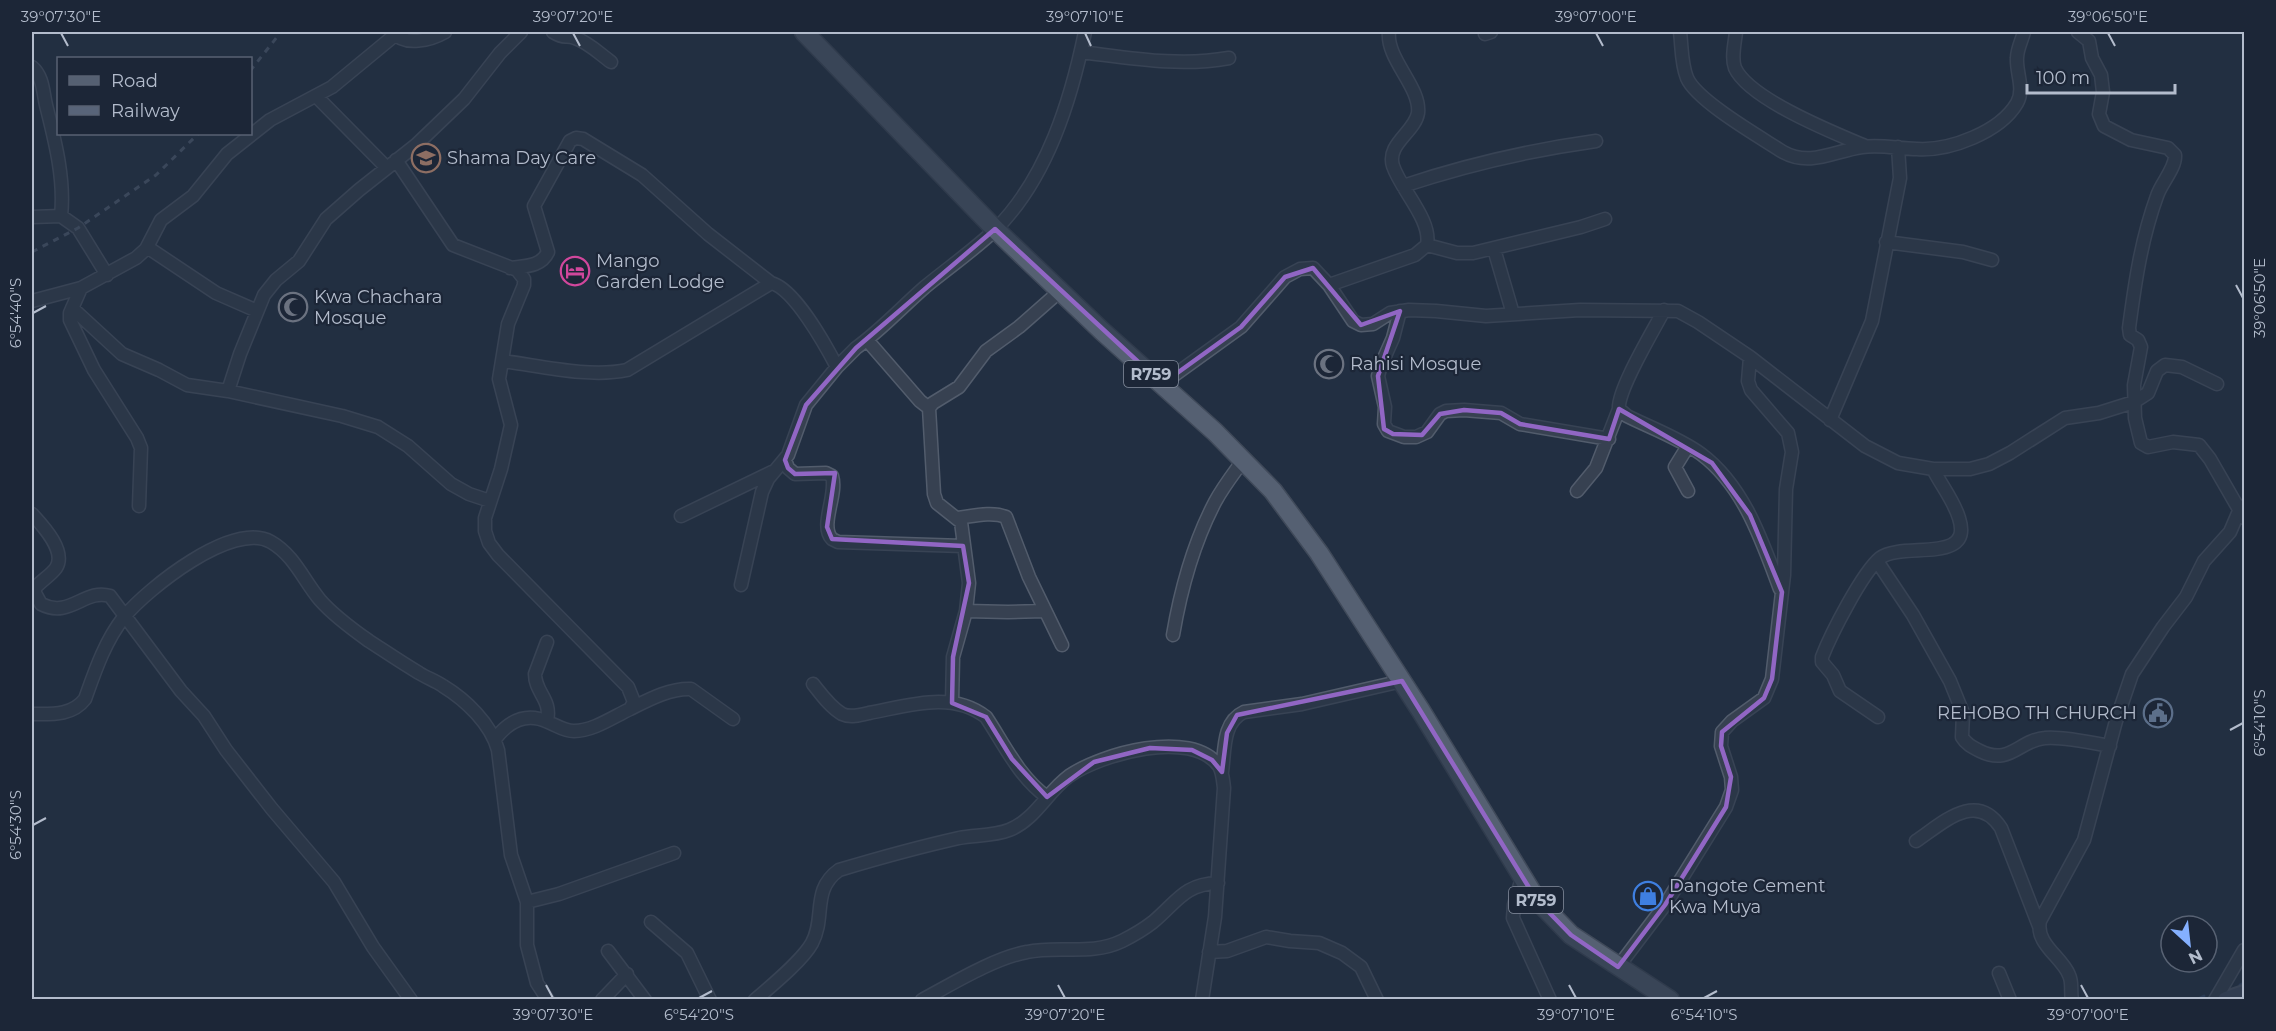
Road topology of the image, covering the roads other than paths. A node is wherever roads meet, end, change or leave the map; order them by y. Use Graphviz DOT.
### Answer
graph roads {
  1 [pos="445,32"];
  2 [pos="521,32"];
  3 [pos="553,32"];
  4 [pos="804,32"];
  5 [pos="1085,32"];
  6 [pos="1389,32"];
  7 [pos="1680,32"];
  8 [pos="1736,32"];
  9 [pos="2024,32"];
  10 [pos="2078,32"];
  11 [pos="394,33"];
  12 [pos="1081,52"];
  13 [pos="1229,58"];
  14 [pos="611,62"];
  15 [pos="32,67"];
  16 [pos="317,97"];
  17 [pos="252,134"];
  18 [pos="251,135"];
  19 [pos="1596,141"];
  20 [pos="1865,146"];
  21 [pos="1898,147"];
  22 [pos="392,164"];
  23 [pos="1403,186"];
  24 [pos="61,216"];
  25 [pos="32,217"];
  26 [pos="1605,219"];
  27 [pos="995,230"];
  28 [pos="1886,242"];
  29 [pos="1427,245"];
  30 [pos="147,247"];
  31 [pos="1494,249"];
  32 [pos="1992,260"];
  33 [pos="510,267"];
  34 [pos="107,275"];
  35 [pos="771,283"];
  36 [pos="1329,285"];
  37 [pos="81,288"];
  38 [pos="1059,291"];
  39 [pos="32,300"];
  40 [pos="72,309"];
  41 [pos="1664,310"];
  42 [pos="257,311"];
  43 [pos="1400,311"];
  44 [pos="1513,314"];
  45 [pos="867,340"];
  46 [pos="1750,357"];
  47 [pos="503,361"];
  48 [pos="837,367"];
  49 [pos="1162,384"];
  50 [pos="2217,384"];
  51 [pos="228,391"];
  52 [pos="2134,402"];
  53 [pos="929,408"];
  54 [pos="1619,409"];
  55 [pos="1830,420"];
  56 [pos="1609,439"];
  57 [pos="1688,446"];
  58 [pos="1244,459"];
  59 [pos="785,460"];
  60 [pos="1933,470"];
  61 [pos="772,472"];
  62 [pos="1576,491"];
  63 [pos="1688,491"];
  64 [pos="490,501"];
  65 [pos="139,507"];
  66 [pos="2243,511"];
  67 [pos="32,514"];
  68 [pos="681,516"];
  69 [pos="958,518"];
  70 [pos="963,546"];
  71 [pos="1877,561"];
  72 [pos="741,585"];
  73 [pos="1782,592"];
  74 [pos="966,611"];
  75 [pos="1044,611"];
  76 [pos="125,616"];
  77 [pos="1173,635"];
  78 [pos="547,642"];
  79 [pos="1062,645"];
  80 [pos="1402,681"];
  81 [pos="813,684"];
  82 [pos="952,704"];
  83 [pos="630,709"];
  84 [pos="32,714"];
  85 [pos="1878,717"];
  86 [pos="733,719"];
  87 [pos="547,721"];
  88 [pos="495,739"];
  89 [pos="2110,746"];
  90 [pos="1222,772"];
  91 [pos="1047,797"];
  92 [pos="1916,841"];
  93 [pos="674,853"];
  94 [pos="1522,878"];
  95 [pos="1218,883"];
  96 [pos="527,902"];
  97 [pos="651,922"];
  98 [pos="2039,926"];
  99 [pos="2244,950"];
  100 [pos="608,951"];
  101 [pos="1209,952"];
  102 [pos="1618,967"];
  103 [pos="1999,973"];
  104 [pos="627,974"];
  105 [pos="2244,994"];
  106 [pos="411,999"];
  107 [pos="549,999"];
  108 [pos="602,999"];
  109 [pos="645,999"];
  110 [pos="710,999"];
  111 [pos="755,999"];
  112 [pos="922,999"];
  113 [pos="1202,999"];
  114 [pos="1377,999"];
  115 [pos="1550,999"];
  116 [pos="1670,999"];
  117 [pos="2010,999"];
  118 [pos="2072,999"];
  119 [pos="2215,999"];
  120 [pos="2226,999"];
  1 -- 11 [label="street"];
  2 -- 22 [label="street"];
  3 -- 14 [label="street"];
  4 -- 27 [label="main road, R759"];
  5 -- 12 [label="street"];
  6 -- 23 [label="street"];
  7 -- 20 [label="street"];
  8 -- 20 [label="street"];
  9 -- 21 [label="street"];
  10 -- 52 [label="street"];
  11 -- 16 [label="street"];
  12 -- 13 [label="street"];
  12 -- 27 [label="street"];
  15 -- 24 [label="street"];
  16 -- 17 [label="street"];
  16 -- 22 [label="street"];
  18 -- 30 [label="street"];
  19 -- 23 [label="street"];
  20 -- 21 [label="street"];
  21 -- 28 [label="street"];
  22 -- 33 [label="street"];
  22 -- 42 [label="street"];
  23 -- 29 [label="street"];
  24 -- 25 [label="street"];
  24 -- 34 [label="street"];
  26 -- 31 [label="street"];
  27 -- 38 [label="main road, R759"];
  27 -- 45 [label="street"];
  28 -- 32 [label="street"];
  28 -- 55 [label="street"];
  29 -- 31 [label="street"];
  29 -- 36 [label="street"];
  30 -- 34 [label="street"];
  30 -- 42 [label="street"];
  31 -- 44 [label="street"];
  33 -- 35 [label="street"];
  33 -- 47 [label="street"];
  34 -- 37 [label="street"];
  35 -- 47 [label="street"];
  35 -- 48 [label="street"];
  36 -- 43 [label="street"];
  36 -- 49 [label="street"];
  37 -- 39 [label="street"];
  37 -- 40 [label="street"];
  38 -- 49 [label="main road, R759"];
  38 -- 53 [label="street"];
  40 -- 51 [label="street"];
  40 -- 65 [label="street"];
  41 -- 44 [label="street"];
  41 -- 46 [label="street"];
  41 -- 54 [label="street"];
  42 -- 51 [label="street"];
  43 -- 44 [label="street"];
  43 -- 56 [label="street"];
  45 -- 48 [label="street"];
  45 -- 53 [label="street"];
  46 -- 55 [label="street"];
  46 -- 73 [label="street"];
  47 -- 64 [label="street"];
  48 -- 59 [label="street"];
  49 -- 58 [label="main road, R759"];
  50 -- 52 [label="street"];
  51 -- 64 [label="street"];
  52 -- 60 [label="street"];
  52 -- 66 [label="street"];
  53 -- 69 [label="street"];
  54 -- 56 [label="street"];
  54 -- 57 [label="street"];
  55 -- 60 [label="street"];
  56 -- 62 [label="street"];
  57 -- 63 [label="street"];
  57 -- 73 [label="street"];
  58 -- 77 [label="street"];
  58 -- 80 [label="main road, R759"];
  59 -- 61 [label="street"];
  59 -- 70 [label="street"];
  60 -- 71 [label="street"];
  61 -- 68 [label="street"];
  61 -- 72 [label="street"];
  64 -- 83 [label="street"];
  66 -- 89 [label="street"];
  67 -- 76 [label="street"];
  69 -- 70 [label="street"];
  69 -- 75 [label="street"];
  70 -- 74 [label="street"];
  71 -- 85 [label="street"];
  71 -- 89 [label="street"];
  73 -- 102 [label="street"];
  74 -- 75 [label="street"];
  74 -- 82 [label="street"];
  75 -- 79 [label="street"];
  76 -- 84 [label="street"];
  76 -- 88 [label="street"];
  76 -- 106 [label="street"];
  78 -- 87 [label="street"];
  80 -- 90 [label="street"];
  80 -- 94 [label="main road, R759"];
  81 -- 82 [label="street"];
  82 -- 91 [label="street"];
  83 -- 86 [label="street"];
  83 -- 87 [label="street"];
  87 -- 88 [label="street"];
  88 -- 96 [label="street"];
  89 -- 98 [label="street"];
  90 -- 91 [label="street"];
  90 -- 95 [label="street"];
  91 -- 111 [label="street"];
  92 -- 98 [label="street"];
  93 -- 96 [label="street"];
  94 -- 102 [label="main road, R759"];
  94 -- 115 [label="street"];
  95 -- 101 [label="street"];
  95 -- 112 [label="street"];
  96 -- 107 [label="street"];
  97 -- 110 [label="street"];
  98 -- 118 [label="street"];
  99 -- 119 [label="street"];
  100 -- 104 [label="street"];
  101 -- 113 [label="street"];
  101 -- 114 [label="street"];
  102 -- 116 [label="main road, R759"];
  103 -- 117 [label="street"];
  104 -- 108 [label="street"];
  104 -- 109 [label="street"];
  105 -- 120 [label="main road"];
}
